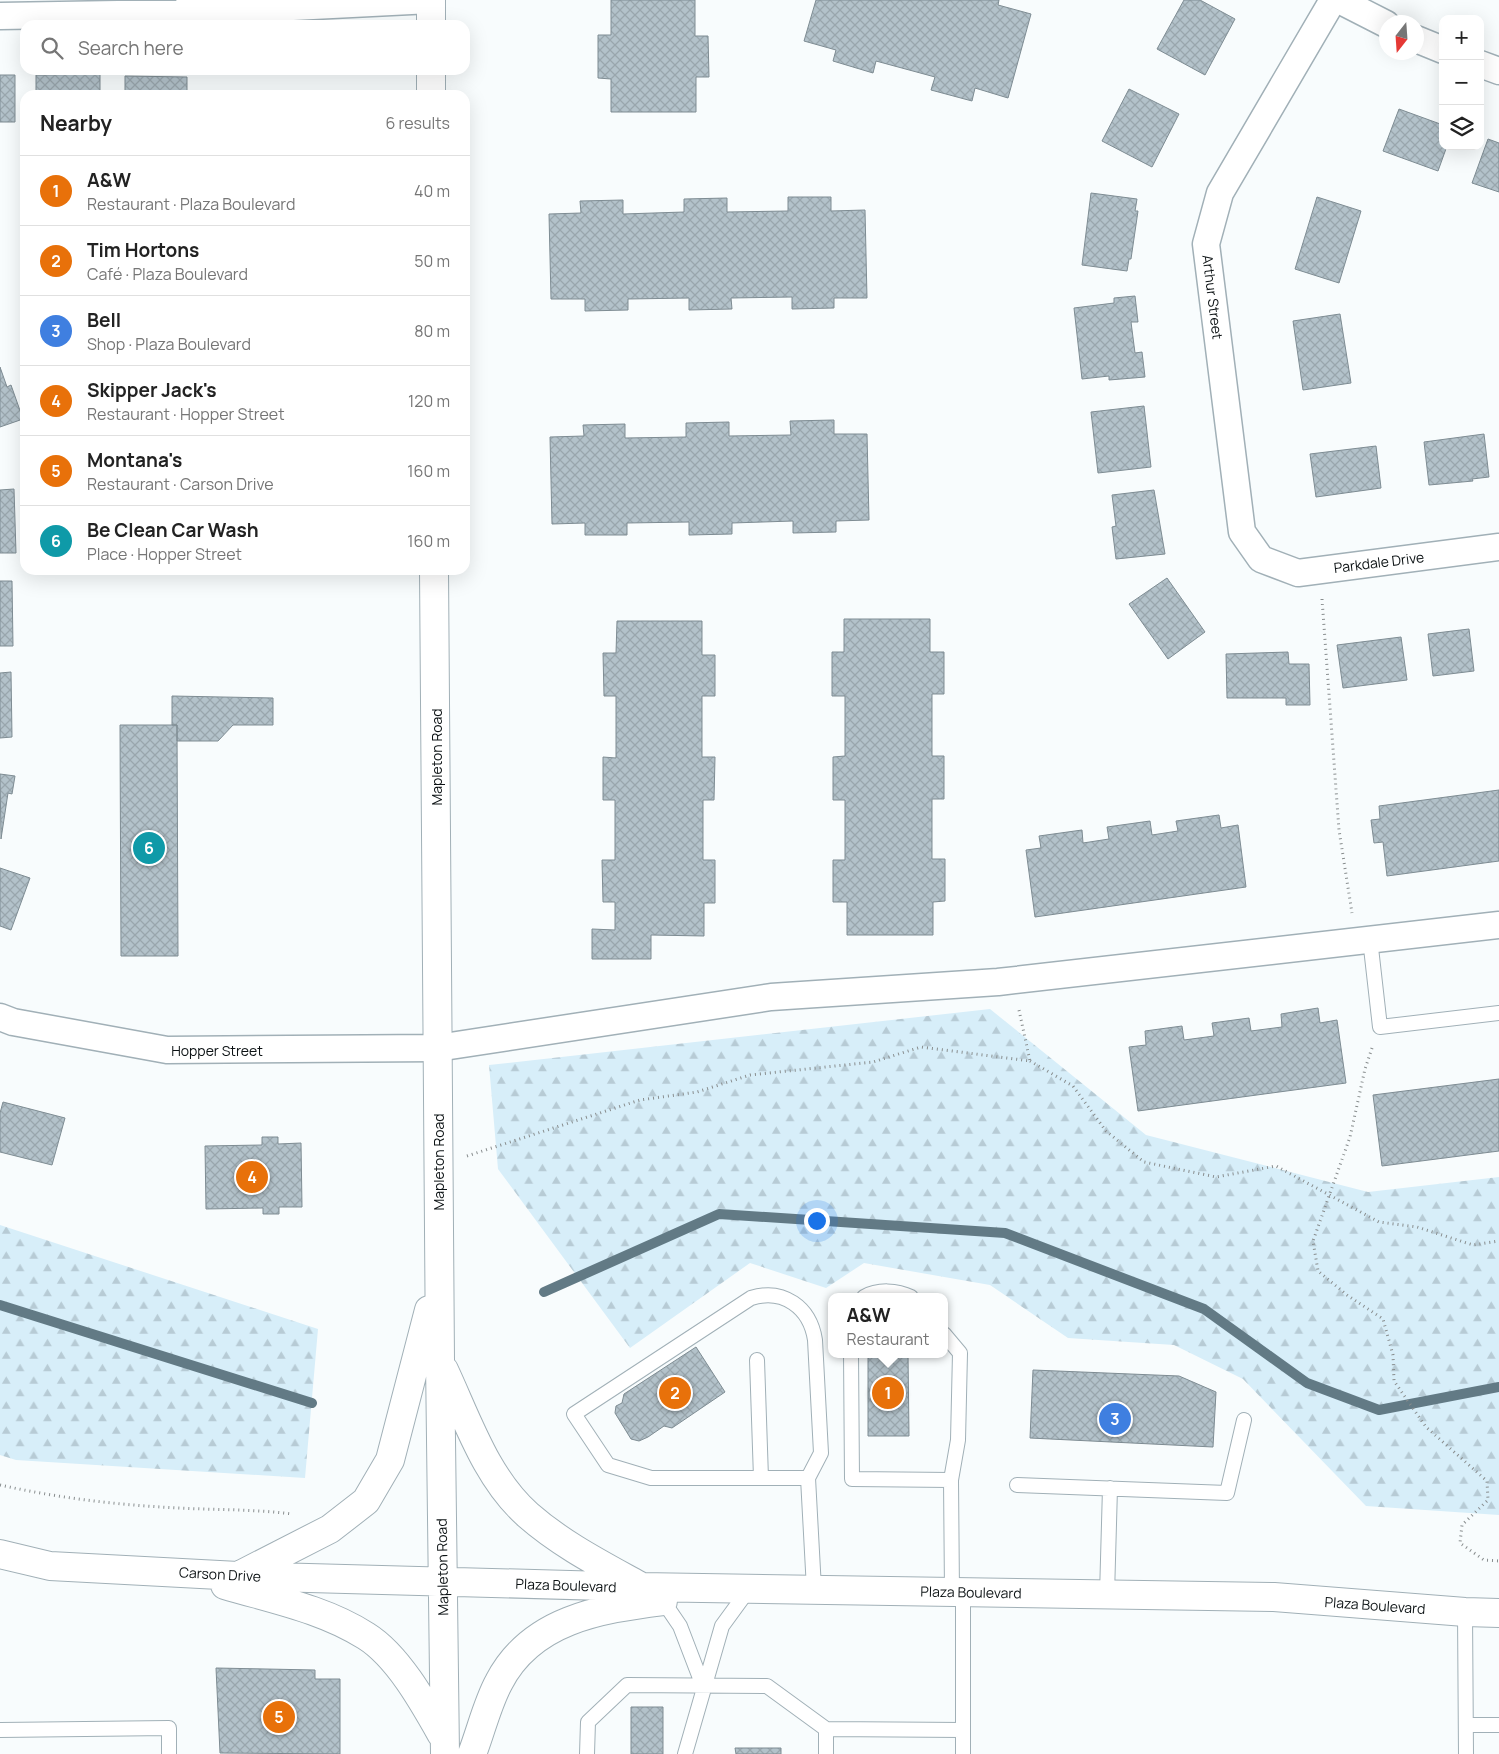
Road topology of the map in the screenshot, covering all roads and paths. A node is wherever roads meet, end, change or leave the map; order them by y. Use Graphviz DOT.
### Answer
graph roads {
  1 [pos="431,0"];
  2 [pos="1333,0"];
  3 [pos="1339,0"];
  4 [pos="0,16"];
  5 [pos="431,20"];
  6 [pos="1379,20"];
  7 [pos="1424,42"];
  8 [pos="1439,48"];
  9 [pos="1484,65"];
  10 [pos="1499,71"];
  11 [pos="431,75"];
  12 [pos="431,90"];
  13 [pos="1499,547"];
  14 [pos="1261,559"];
  15 [pos="1320,570"];
  16 [pos="434,575"];
  17 [pos="1499,925"];
  18 [pos="1363,940"];
  19 [pos="1013,981"];
  20 [pos="1499,1013"];
  21 [pos="0,1017"];
  22 [pos="1380,1027"];
  23 [pos="437,1048"];
  24 [pos="1030,1061"];
  25 [pos="438,1166"];
  26 [pos="1329,1195"];
  27 [pos="1499,1241"];
  28 [pos="439,1270"];
  29 [pos="875,1293"];
  30 [pos="901,1293"];
  31 [pos="948,1339"];
  32 [pos="851,1358"];
  33 [pos="757,1360"];
  34 [pos="440,1361"];
  35 [pos="1244,1420"];
  36 [pos="761,1478"];
  37 [pos="808,1478"];
  38 [pos="951,1480"];
  39 [pos="0,1485"];
  40 [pos="1017,1485"];
  41 [pos="1110,1488"];
  42 [pos="294,1514"];
  43 [pos="0,1554"];
  44 [pos="1499,1561"];
  45 [pos="183,1573"];
  46 [pos="238,1576"];
  47 [pos="442,1582"];
  48 [pos="749,1589"];
  49 [pos="814,1590"];
  50 [pos="958,1592"];
  51 [pos="652,1594"];
  52 [pos="1107,1595"];
  53 [pos="1466,1612"];
  54 [pos="1499,1612"];
  55 [pos="703,1686"];
  56 [pos="1466,1725"];
  57 [pos="1499,1725"];
  58 [pos="826,1729"];
  59 [pos="0,1730"];
  60 [pos="963,1730"];
  61 [pos="445,1747"];
  62 [pos="169,1754"];
  63 [pos="472,1754"];
  64 [pos="587,1754"];
  65 [pos="685,1754"];
  66 [pos="826,1754"];
  67 [pos="963,1754"];
  68 [pos="1466,1754"];
  1 -- 4 [label="street"];
  1 -- 5 [label="main road"];
  2 -- 14 [label="street, Arthur Street"];
  3 -- 6 [label="street"];
  7 -- 8 [label="street"];
  9 -- 10 [label="street"];
  11 -- 12 [label="main road"];
  13 -- 15 [label="street, Parkdale Drive"];
  14 -- 15 [label="street, Parkdale Drive"];
  15 -- 18 [label="path"];
  16 -- 23 [label="main road, Mapleton Road"];
  17 -- 18 [label="street, Hopper Street"];
  18 -- 19 [label="street, Hopper Street"];
  18 -- 22 [label="lane"];
  19 -- 23 [label="street, Hopper Street"];
  19 -- 24 [label="path"];
  20 -- 22 [label="lane"];
  21 -- 23 [label="street, Hopper Street"];
  22 -- 26 [label="path"];
  23 -- 25 [label="main road, Mapleton Road"];
  24 -- 25 [label="path"];
  24 -- 26 [label="path"];
  25 -- 28 [label="main road, Mapleton Road"];
  26 -- 27 [label="path"];
  26 -- 44 [label="path"];
  28 -- 34 [label="main road, Mapleton Road"];
  28 -- 46 [label="main road"];
  29 -- 30 [label="lane"];
  31 -- 38 [label="lane"];
  32 -- 38 [label="lane"];
  33 -- 36 [label="lane"];
  34 -- 47 [label="main road, Mapleton Road"];
  34 -- 51 [label="main road"];
  35 -- 41 [label="lane"];
  36 -- 37 [label="lane"];
  36 -- 37 [label="lane"];
  37 -- 49 [label="lane"];
  38 -- 50 [label="lane"];
  39 -- 42 [label="path"];
  40 -- 41 [label="lane"];
  41 -- 52 [label="lane"];
  43 -- 45 [label="main road, Carson Drive"];
  45 -- 46 [label="main road, Carson Drive"];
  45 -- 61 [label="main road"];
  46 -- 47 [label="main road, Carson Drive"];
  47 -- 51 [label="main road, Plaza Boulevard"];
  47 -- 61 [label="main road, Mapleton Road"];
  48 -- 49 [label="main road, Plaza Boulevard"];
  48 -- 51 [label="main road, Plaza Boulevard"];
  48 -- 55 [label="lane"];
  49 -- 50 [label="main road, Plaza Boulevard"];
  50 -- 52 [label="main road, Plaza Boulevard"];
  50 -- 60 [label="lane"];
  51 -- 55 [label="lane"];
  51 -- 63 [label="main road"];
  52 -- 53 [label="main road, Plaza Boulevard"];
  53 -- 54 [label="main road, Plaza Boulevard"];
  53 -- 56 [label="lane"];
  55 -- 58 [label="lane"];
  55 -- 64 [label="lane"];
  55 -- 65 [label="lane"];
  56 -- 57 [label="lane"];
  56 -- 68 [label="lane"];
  58 -- 60 [label="lane"];
  58 -- 66 [label="lane"];
  59 -- 62 [label="lane"];
  60 -- 67 [label="lane"];
}
